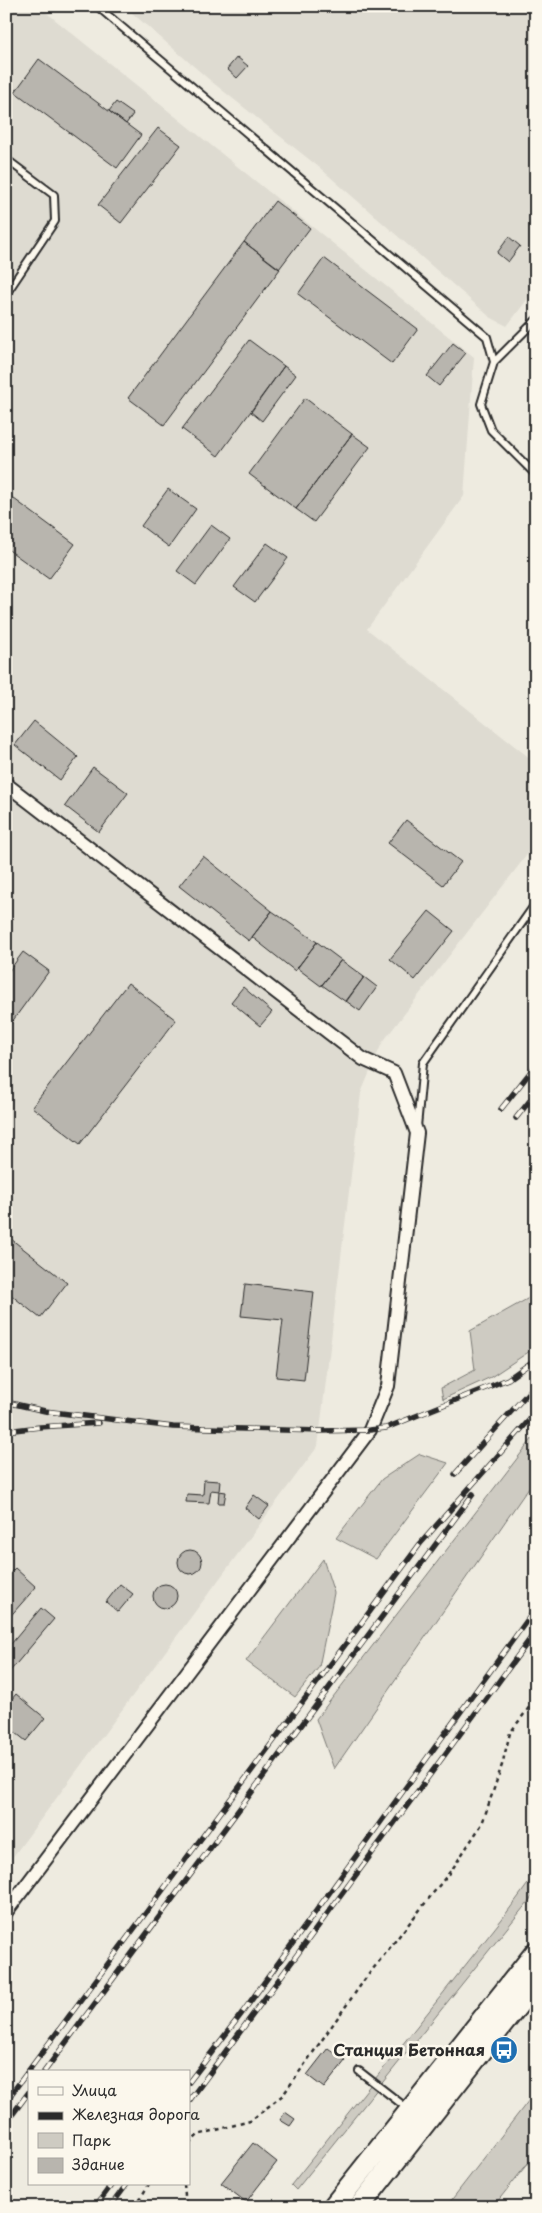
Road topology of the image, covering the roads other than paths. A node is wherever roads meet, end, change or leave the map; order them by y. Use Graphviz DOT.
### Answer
graph roads {
  1 [pos="97,6"];
  2 [pos="6,160"];
  3 [pos="6,294"];
  4 [pos="536,320"];
  5 [pos="494,362"];
  6 [pos="536,475"];
  7 [pos="6,784"];
  8 [pos="536,903"];
  9 [pos="417,1133"];
  10 [pos="6,1912"];
  11 [pos="536,1952"];
  12 [pos="536,1982"];
  13 [pos="359,2071"];
  14 [pos="409,2109"];
  15 [pos="333,2207"];
  16 [pos="359,2207"];
  1 -- 5 [label="lane"];
  2 -- 3 [label="lane"];
  4 -- 5 [label="lane"];
  5 -- 6 [label="lane"];
  7 -- 9 [label="street"];
  8 -- 9 [label="lane"];
  9 -- 10 [label="street"];
  11 -- 14 [label="main road"];
  12 -- 16 [label="main road"];
  13 -- 14 [label="lane"];
  14 -- 15 [label="main road"];
}
